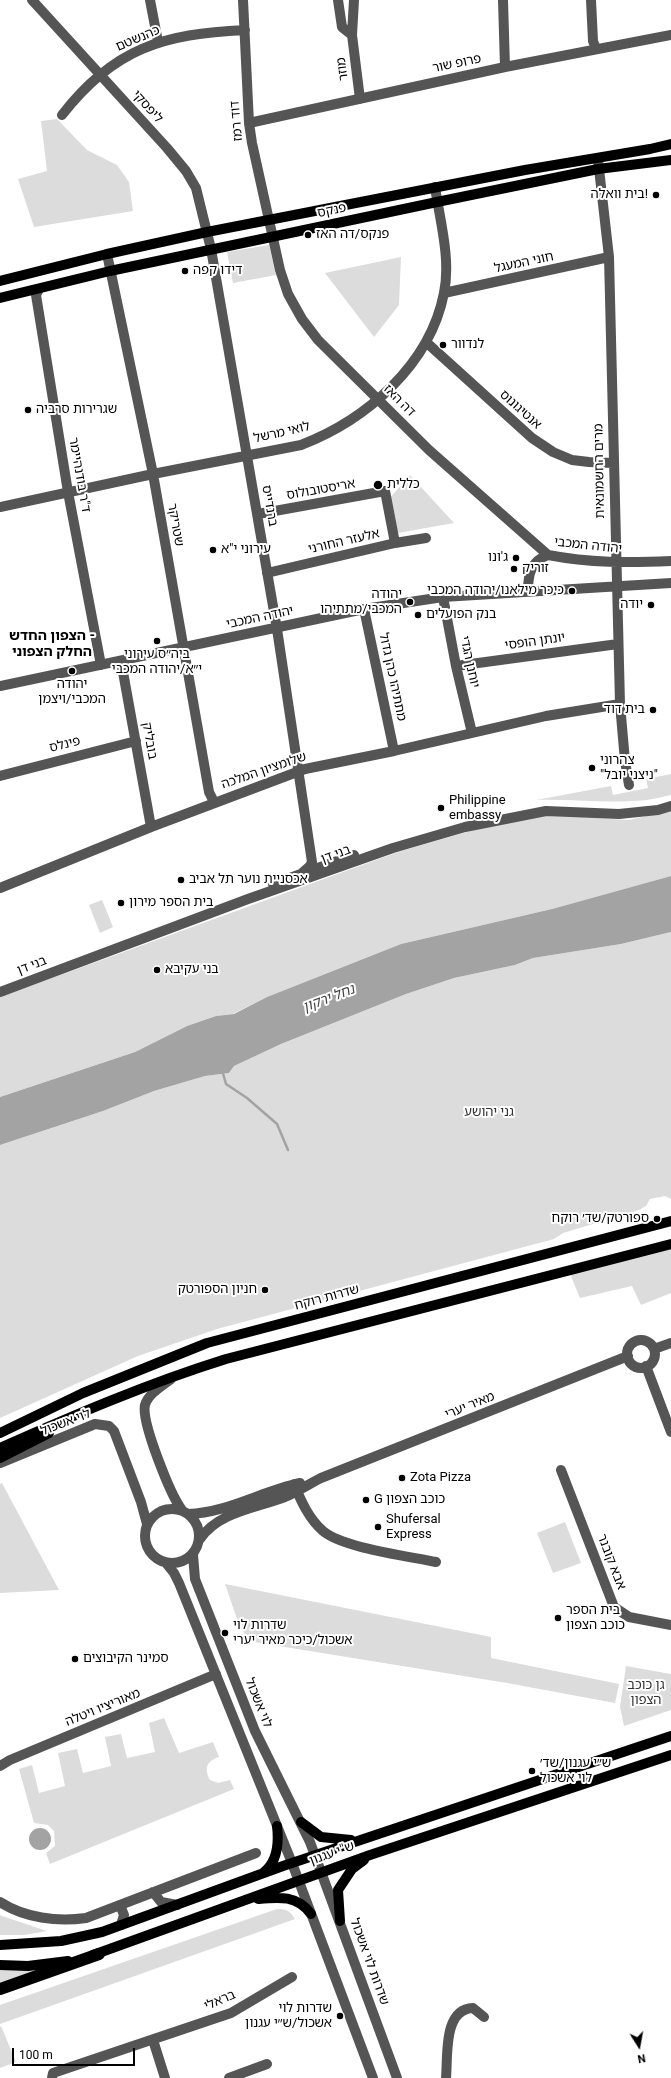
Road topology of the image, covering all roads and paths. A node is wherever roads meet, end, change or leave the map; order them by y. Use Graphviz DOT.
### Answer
graph roads {
  1 [pos="32,0"];
  2 [pos="150,0"];
  3 [pos="243,0"];
  4 [pos="338,0"];
  5 [pos="354,0"];
  6 [pos="503,0"];
  7 [pos="591,0"];
  8 [pos="245,30"];
  9 [pos="352,35"];
  10 [pos="671,35"];
  11 [pos="158,42"];
  12 [pos="596,49"];
  13 [pos="505,67"];
  14 [pos="100,74"];
  15 [pos="360,99"];
  16 [pos="62,115"];
  17 [pos="249,123"];
  18 [pos="671,144"];
  19 [pos="597,157"];
  20 [pos="671,160"];
  21 [pos="598,169"];
  22 [pos="435,187"];
  23 [pos="437,202"];
  24 [pos="269,220"];
  25 [pos="207,232"];
  26 [pos="273,237"];
  27 [pos="211,250"];
  28 [pos="107,254"];
  29 [pos="609,257"];
  30 [pos="110,271"];
  31 [pos="0,281"];
  32 [pos="39,289"];
  33 [pos="444,293"];
  34 [pos="0,298"];
  35 [pos="426,342"];
  36 [pos="378,399"];
  37 [pos="248,455"];
  38 [pos="613,463"];
  39 [pos="153,474"];
  40 [pos="68,492"];
  41 [pos="0,507"];
  42 [pos="258,514"];
  43 [pos="426,538"];
  44 [pos="395,543"];
  45 [pos="548,554"];
  46 [pos="671,561"];
  47 [pos="615,563"];
  48 [pos="267,573"];
  49 [pos="671,583"];
  50 [pos="616,586"];
  51 [pos="528,591"];
  52 [pos="443,596"];
  53 [pos="364,609"];
  54 [pos="277,629"];
  55 [pos="618,644"];
  56 [pos="184,647"];
  57 [pos="121,661"];
  58 [pos="101,665"];
  59 [pos="456,666"];
  60 [pos="0,686"];
  61 [pos="620,704"];
  62 [pos="472,733"];
  63 [pos="136,741"];
  64 [pos="394,751"];
  65 [pos="297,771"];
  66 [pos="0,776"];
  67 [pos="629,785"];
  68 [pos="214,802"];
  69 [pos="671,803"];
  70 [pos="671,806"];
  71 [pos="151,827"];
  72 [pos="314,865"];
  73 [pos="331,871"];
  74 [pos="0,888"];
  75 [pos="0,986"];
  76 [pos="0,992"];
  77 [pos="671,1221"];
  78 [pos="671,1244"];
  79 [pos="671,1343"];
  80 [pos="654,1349"];
  81 [pos="628,1356"];
  82 [pos="646,1366"];
  83 [pos="178,1374"];
  84 [pos="139,1389"];
  85 [pos="0,1432"];
  86 [pos="671,1432"];
  87 [pos="0,1448"];
  88 [pos="0,1458"];
  89 [pos="0,1463"];
  90 [pos="561,1470"];
  91 [pos="295,1488"];
  92 [pos="254,1502"];
  93 [pos="185,1512"];
  94 [pos="147,1524"];
  95 [pos="200,1539"];
  96 [pos="193,1554"];
  97 [pos="436,1562"];
  98 [pos="166,1563"];
  99 [pos="671,1625"];
  100 [pos="216,1674"];
  101 [pos="671,1736"];
  102 [pos="671,1755"];
  103 [pos="0,1766"];
  104 [pos="301,1822"];
  105 [pos="277,1826"];
  106 [pos="361,1840"];
  107 [pos="256,1853"];
  108 [pos="315,1855"];
  109 [pos="370,1855"];
  110 [pos="292,1863"];
  111 [pos="322,1872"];
  112 [pos="259,1875"];
  113 [pos="298,1880"];
  114 [pos="153,1892"];
  115 [pos="242,1901"];
  116 [pos="0,1902"];
  117 [pos="177,1904"];
  118 [pos="120,1905"];
  119 [pos="311,1914"];
  120 [pos="340,1921"];
  121 [pos="121,1925"];
  122 [pos="0,1945"];
  123 [pos="99,1954"];
  124 [pos="0,1965"];
  125 [pos="292,1977"];
  126 [pos="0,1989"];
  127 [pos="484,2017"];
  128 [pos="153,2040"];
  129 [pos="267,2064"];
  130 [pos="52,2078"];
  131 [pos="165,2078"];
  132 [pos="229,2078"];
  133 [pos="373,2078"];
  134 [pos="398,2078"];
  135 [pos="446,2078"];
  1 -- 14 [label="street, ליפסקי"];
  2 -- 11 [label="street"];
  3 -- 8 [label="street, דוד רמז"];
  4 -- 9 [label="street, מוזר"];
  5 -- 9 [label="street, מוזר"];
  6 -- 13 [label="street"];
  7 -- 12 [label="street"];
  8 -- 11 [label="street, כהנשטם"];
  8 -- 17 [label="street, דוד רמז"];
  9 -- 15 [label="street, מוזר"];
  10 -- 12 [label="street, פרופ שור"];
  11 -- 14 [label="street, כהנשטם"];
  12 -- 13 [label="street, פרופ שור"];
  13 -- 15 [label="street, פרופ שור"];
  14 -- 16 [label="street, כהנשטם"];
  14 -- 25 [label="street, ליפסקי"];
  15 -- 17 [label="street, פרופ שור"];
  17 -- 24 [label="street, דוד רמז"];
  18 -- 19 [label="main road, פנקס"];
  19 -- 21 [label="street, מרים החשמונאית"];
  19 -- 22 [label="main road, פנקס"];
  20 -- 21 [label="main road, פנקס"];
  21 -- 23 [label="main road, פנקס"];
  21 -- 29 [label="street, מרים החשמונאית"];
  22 -- 23 [label="street, לואי מרשל"];
  22 -- 24 [label="main road, פנקס"];
  23 -- 26 [label="main road, פנקס"];
  23 -- 33 [label="street, לואי מרשל"];
  24 -- 25 [label="main road, פנקס"];
  24 -- 26 [label="street, דוד רמז"];
  25 -- 27 [label="street, ליפסקי"];
  25 -- 28 [label="main road, פנקס"];
  26 -- 27 [label="main road, פנקס"];
  26 -- 36 [label="street, דה האז"];
  27 -- 30 [label="main road, פנקס"];
  27 -- 37 [label="street, ברנדייס"];
  28 -- 30 [label="street, שטריקר"];
  28 -- 31 [label="main road, פנקס"];
  29 -- 33 [label="street, חוני המעגל"];
  29 -- 38 [label="street, מרים החשמונאית"];
  30 -- 32 [label="main road, פנקס"];
  30 -- 39 [label="street, שטריקר"];
  32 -- 34 [label="main road, פנקס"];
  32 -- 40 [label="street, ד\"ר בודנהיימר"];
  33 -- 35 [label="street, לואי מרשל"];
  35 -- 36 [label="street, לואי מרשל"];
  35 -- 38 [label="street, אנטיגונוס"];
  36 -- 37 [label="street, לואי מרשל"];
  36 -- 45 [label="street, דה האז"];
  37 -- 39 [label="street, לואי מרשל"];
  37 -- 42 [label="street, ברנדייס"];
  38 -- 47 [label="street, מרים החשמונאית"];
  39 -- 40 [label="street, לואי מרשל"];
  39 -- 56 [label="street, שטריקר"];
  40 -- 41 [label="street, לואי מרשל"];
  40 -- 58 [label="street, ד\"ר בודנהיימר"];
  42 -- 44 [label="street, אריסטובולוס"];
  42 -- 48 [label="street, ברנדייס"];
  43 -- 44 [label="street, אלעזר החורני"];
  44 -- 48 [label="street, אלעזר החורני"];
  45 -- 47 [label="street, יהודה המכבי"];
  45 -- 51 [label="street, יהודה המכבי"];
  46 -- 47 [label="street, יהודה המכבי"];
  47 -- 50 [label="street, מרים החשמונאית"];
  48 -- 54 [label="street, ברנדייס"];
  49 -- 50 [label="street, יהודה המכבי"];
  50 -- 51 [label="street, יהודה המכבי"];
  50 -- 55 [label="street, מרים החשמונאית"];
  51 -- 52 [label="street, יהודה המכבי"];
  52 -- 53 [label="street, יהודה המכבי"];
  52 -- 59 [label="street, יוחנן הגדי"];
  53 -- 54 [label="street, יהודה המכבי"];
  53 -- 64 [label="street, מתתיהו כהן גדול"];
  54 -- 56 [label="street, יהודה המכבי"];
  54 -- 65 [label="street, ברנדייס"];
  55 -- 59 [label="street, יונתן הופסי"];
  55 -- 61 [label="street, מרים החשמונאית"];
  56 -- 57 [label="street, יהודה המכבי"];
  56 -- 68 [label="street, שטריקר"];
  57 -- 58 [label="street, יהודה המכבי"];
  57 -- 63 [label="street, בובליק"];
  58 -- 60 [label="street, יהודה המכבי"];
  59 -- 62 [label="street, יוחנן הגדי"];
  61 -- 62 [label="street, שלומציון המלכה"];
  61 -- 67 [label="street, מרים החשמונאית"];
  62 -- 64 [label="street, שלומציון המלכה"];
  63 -- 66 [label="street, פינלס"];
  63 -- 71 [label="street, בובליק"];
  64 -- 65 [label="street, שלומציון המלכה"];
  65 -- 68 [label="street, שלומציון המלכה"];
  65 -- 72 [label="street, ברנדייס"];
  68 -- 71 [label="street, שלומציון המלכה"];
  69 -- 72 [label="street, בני דן"];
  70 -- 73 [label="street, בני דן"];
  71 -- 74 [label="street, שלומציון המלכה"];
  72 -- 73 [label="street"];
  72 -- 75 [label="street, בני דן"];
  73 -- 76 [label="street, בני דן"];
  77 -- 85 [label="main road, שדרות רוקח"];
  78 -- 83 [label="main road"];
  79 -- 80 [label="street"];
  80 -- 81 [label="street"];
  80 -- 82 [label="street"];
  81 -- 82 [label="street"];
  81 -- 91 [label="street, מאיר יערי"];
  82 -- 86 [label="street"];
  83 -- 84 [label="main road"];
  83 -- 93 [label="street"];
  84 -- 87 [label="main road"];
  84 -- 88 [label="main road"];
  89 -- 94 [label="street, לוי אשכול"];
  90 -- 99 [label="street, אבא קובנר"];
  91 -- 92 [label="street, מאיר יערי"];
  91 -- 97 [label="street"];
  92 -- 93 [label="street, מאיר יערי"];
  92 -- 95 [label="street, מאיר יערי"];
  93 -- 94 [label="street"];
  93 -- 95 [label="street"];
  94 -- 98 [label="street"];
  95 -- 96 [label="street"];
  96 -- 98 [label="street"];
  96 -- 104 [label="street, לוי אשכול"];
  98 -- 100 [label="street"];
  100 -- 103 [label="street, מאוריציו ויטלה"];
  100 -- 105 [label="street"];
  101 -- 106 [label="main road, ש''י עגנון"];
  102 -- 109 [label="main road, ש''י עגנון"];
  104 -- 106 [label="main road"];
  104 -- 108 [label="street, לוי אשכול"];
  105 -- 110 [label="street"];
  105 -- 112 [label="main road"];
  106 -- 108 [label="main road, ש''י עגנון"];
  107 -- 114 [label="street"];
  108 -- 110 [label="main road, ש''י עגנון"];
  108 -- 111 [label="street, שדרות לוי אשכול"];
  109 -- 111 [label="main road, ש''י עגנון"];
  109 -- 120 [label="main road"];
  110 -- 112 [label="main road, ש''י עגנון"];
  110 -- 113 [label="street"];
  111 -- 113 [label="main road, ש''י עגנון"];
  111 -- 120 [label="street, שדרות לוי אשכול"];
  112 -- 117 [label="main road, ש''י עגנון"];
  113 -- 115 [label="main road, ש''י עגנון"];
  113 -- 119 [label="street"];
  114 -- 117 [label="street"];
  114 -- 118 [label="street"];
  115 -- 119 [label="main road"];
  115 -- 123 [label="main road, ש''י עגנון"];
  116 -- 118 [label="street"];
  117 -- 121 [label="main road, ש''י עגנון"];
  118 -- 121 [label="street"];
  119 -- 133 [label="street"];
  120 -- 134 [label="street, שדרות לוי אשכול"];
  121 -- 122 [label="main road, ש''י עגנון"];
  123 -- 124 [label="main road, ש''י עגנון"];
  123 -- 126 [label="highway"];
  125 -- 128 [label="street, בראלי"];
  127 -- 135 [label="street"];
  128 -- 130 [label="street, בראלי"];
  128 -- 131 [label="street"];
  129 -- 132 [label="street"];
}
